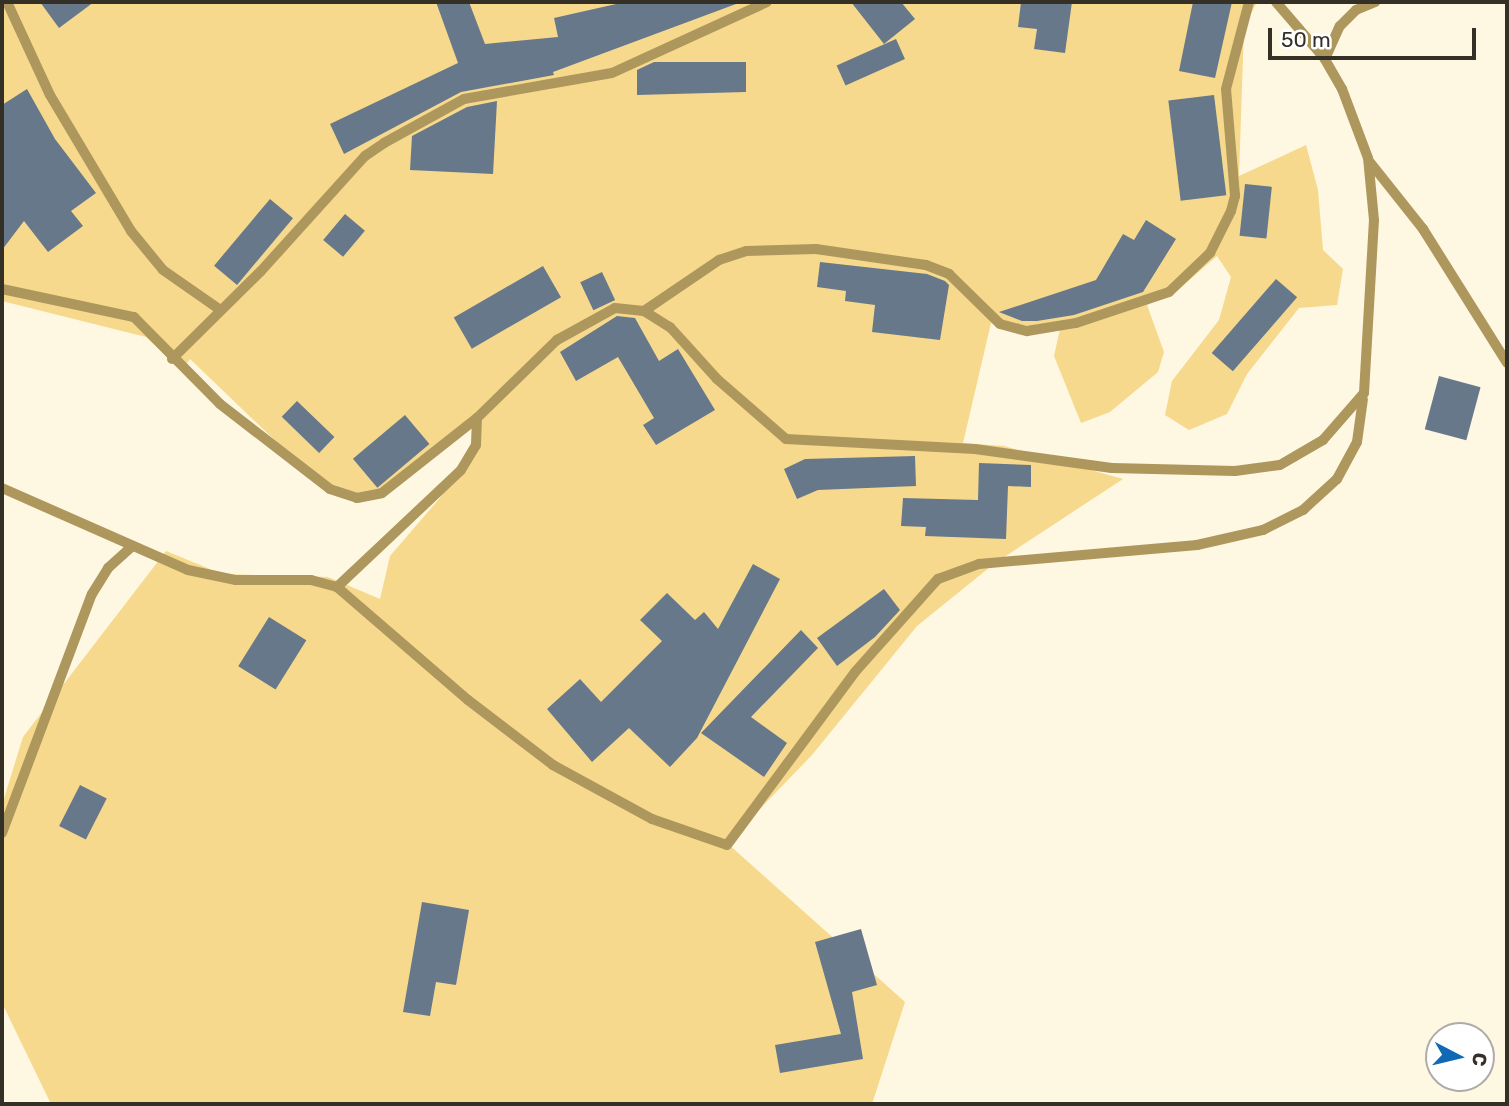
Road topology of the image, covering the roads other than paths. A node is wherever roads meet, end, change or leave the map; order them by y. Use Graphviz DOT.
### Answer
graph roads {
  1 [pos="7,2"];
  2 [pos="767,2"];
  3 [pos="1249,2"];
  4 [pos="1276,2"];
  5 [pos="1375,2"];
  6 [pos="1325,59"];
  7 [pos="1368,159"];
  8 [pos="2,289"];
  9 [pos="219,309"];
  10 [pos="644,311"];
  11 [pos="172,359"];
  12 [pos="1507,363"];
  13 [pos="1364,393"];
  14 [pos="477,418"];
  15 [pos="2,488"];
  16 [pos="131,547"];
  17 [pos="337,587"];
  18 [pos="2,833"];
  1 -- 9 [label="lane"];
  2 -- 9 [label="lane"];
  3 -- 10 [label="lane"];
  4 -- 6 [label="lane"];
  5 -- 6 [label="lane"];
  6 -- 7 [label="lane"];
  7 -- 12 [label="lane"];
  7 -- 13 [label="lane"];
  8 -- 11 [label="lane"];
  9 -- 11 [label="lane"];
  10 -- 13 [label="lane"];
  10 -- 14 [label="lane"];
  11 -- 14 [label="lane"];
  13 -- 17 [label="lane"];
  14 -- 17 [label="lane"];
  15 -- 16 [label="lane"];
  16 -- 17 [label="lane"];
  16 -- 18 [label="lane"];
}
